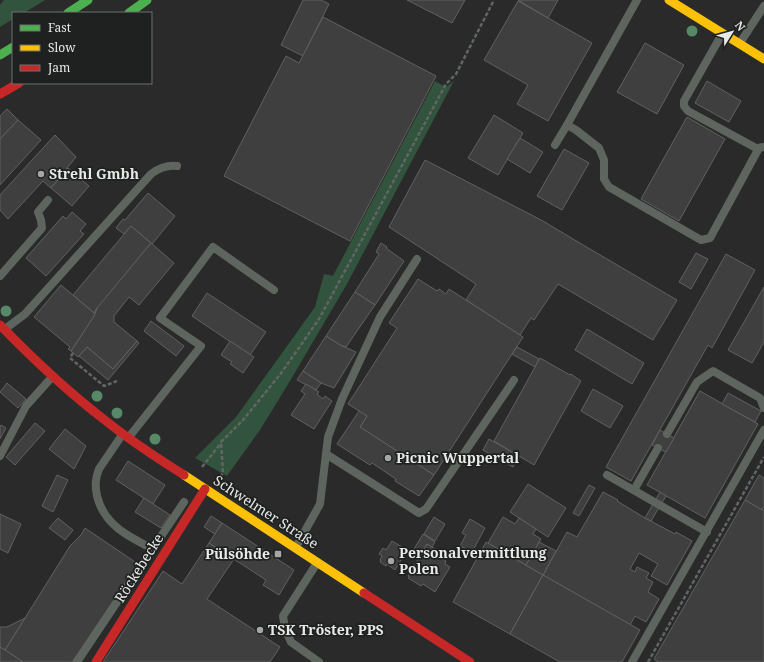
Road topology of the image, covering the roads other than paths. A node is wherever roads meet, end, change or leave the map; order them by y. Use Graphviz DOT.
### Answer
graph roads {
  1 [pos="88,0"];
  2 [pos="147,0"];
  3 [pos="637,0"];
  4 [pos="670,0"];
  5 [pos="764,8"];
  6 [pos="70,12"];
  7 [pos="130,12"];
  8 [pos="723,33"];
  9 [pos="739,44"];
  10 [pos="12,48"];
  11 [pos="0,55"];
  12 [pos="764,59"];
  13 [pos="17,84"];
  14 [pos="0,94"];
  15 [pos="567,125"];
  16 [pos="555,145"];
  17 [pos="762,147"];
  18 [pos="177,166"];
  19 [pos="48,200"];
  20 [pos="417,260"];
  21 [pos="0,276"];
  22 [pos="274,290"];
  23 [pos="2,327"];
  24 [pos="52,377"];
  25 [pos="514,380"];
  26 [pos="764,408"];
  27 [pos="764,430"];
  28 [pos="667,434"];
  29 [pos="125,436"];
  30 [pos="658,448"];
  31 [pos="326,454"];
  32 [pos="0,456"];
  33 [pos="607,475"];
  34 [pos="192,488"];
  35 [pos="634,490"];
  36 [pos="208,491"];
  37 [pos="707,532"];
  38 [pos="296,548"];
  39 [pos="153,550"];
  40 [pos="317,562"];
  41 [pos="77,662"];
  42 [pos="96,662"];
  43 [pos="319,662"];
  44 [pos="470,662"];
  45 [pos="632,662"];
  1 -- 6 [label="main road"];
  2 -- 7 [label="main road"];
  3 -- 15 [label="lane"];
  4 -- 8 [label="main road"];
  5 -- 9 [label="lane"];
  8 -- 9 [label="main road"];
  8 -- 17 [label="lane"];
  9 -- 12 [label="main road"];
  10 -- 11 [label="main road"];
  13 -- 14 [label="main road"];
  15 -- 16 [label="lane"];
  15 -- 17 [label="lane"];
  18 -- 23 [label="lane"];
  19 -- 21 [label="lane"];
  20 -- 31 [label="lane"];
  22 -- 29 [label="lane"];
  23 -- 24 [label="main road, Schwelmer Straße"];
  24 -- 29 [label="main road, Schwelmer Straße"];
  24 -- 32 [label="lane"];
  25 -- 31 [label="lane"];
  26 -- 28 [label="lane"];
  27 -- 37 [label="lane"];
  29 -- 34 [label="main road, Schwelmer Straße"];
  29 -- 39 [label="lane"];
  30 -- 35 [label="lane"];
  31 -- 38 [label="lane"];
  33 -- 35 [label="lane"];
  34 -- 36 [label="main road, Schwelmer Straße"];
  34 -- 39 [label="lane"];
  35 -- 37 [label="lane"];
  36 -- 38 [label="main road, Schwelmer Straße"];
  36 -- 42 [label="main road, Röckebecke"];
  37 -- 45 [label="lane"];
  38 -- 40 [label="main road, Schwelmer Straße"];
  39 -- 41 [label="lane"];
  40 -- 43 [label="lane"];
  40 -- 44 [label="main road, Schwelmer Straße"];
}
